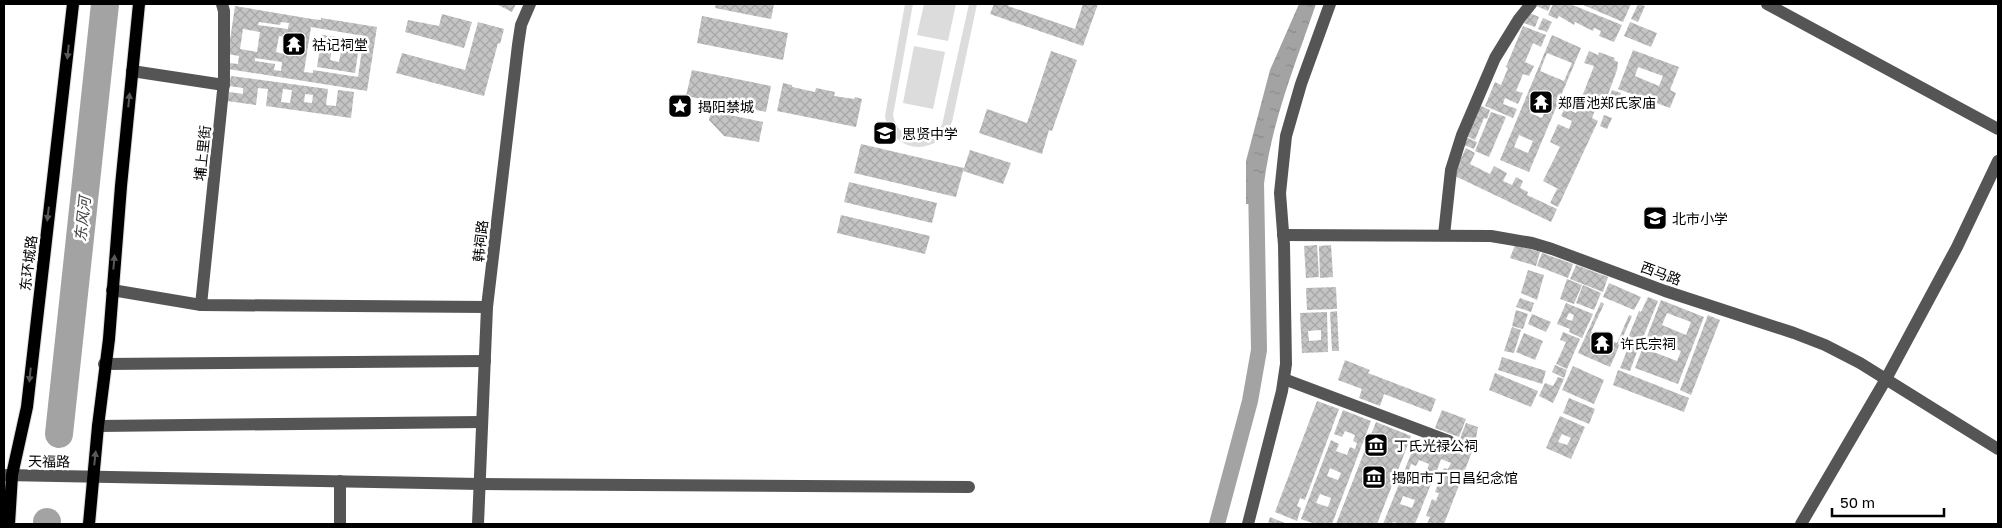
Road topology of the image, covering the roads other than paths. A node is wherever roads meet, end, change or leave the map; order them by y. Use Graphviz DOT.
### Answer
graph roads {
  1 [pos="73,4"];
  2 [pos="139,4"];
  3 [pos="222,4"];
  4 [pos="530,4"];
  5 [pos="1330,4"];
  6 [pos="1530,4"];
  7 [pos="1767,4"];
  8 [pos="132,71"];
  9 [pos="224,85"];
  10 [pos="1998,129"];
  11 [pos="1998,160"];
  12 [pos="1283,234"];
  13 [pos="1444,235"];
  14 [pos="112,290"];
  15 [pos="201,305"];
  16 [pos="487,307"];
  17 [pos="485,361"];
  18 [pos="104,364"];
  19 [pos="1284,379"];
  20 [pos="1886,379"];
  21 [pos="482,422"];
  22 [pos="98,426"];
  23 [pos="1449,441"];
  24 [pos="1998,449"];
  25 [pos="8,475"];
  26 [pos="93,477"];
  27 [pos="340,481"];
  28 [pos="480,484"];
  29 [pos="969,487"];
  30 [pos="8,524"];
  31 [pos="89,524"];
  32 [pos="340,524"];
  33 [pos="478,524"];
  34 [pos="1248,524"];
  35 [pos="1801,524"];
  1 -- 25 [label="main road, 东环城路, one-way"];
  2 -- 8 [label="main road"];
  3 -- 9 [label="street, 埔上里街"];
  4 -- 16 [label="street, 韩祠路"];
  5 -- 12 [label="street"];
  6 -- 13 [label="street"];
  7 -- 10 [label="street"];
  8 -- 9 [label="street"];
  14 -- 8 [label="main road, one-way"];
  9 -- 15 [label="street, 埔上里街"];
  11 -- 20 [label="street"];
  12 -- 13 [label="street, 西马路"];
  12 -- 19 [label="street"];
  13 -- 20 [label="street, 西马路"];
  14 -- 15 [label="street"];
  14 -- 18 [label="main road"];
  15 -- 16 [label="street"];
  16 -- 17 [label="street, 韩祠路"];
  17 -- 18 [label="street"];
  17 -- 21 [label="street, 韩祠路"];
  18 -- 22 [label="main road"];
  19 -- 23 [label="street"];
  19 -- 34 [label="street"];
  20 -- 24 [label="street, 西马路"];
  20 -- 35 [label="street"];
  21 -- 22 [label="street"];
  21 -- 28 [label="street, 韩祠路"];
  26 -- 22 [label="main road, one-way"];
  25 -- 26 [label="street, 天福路"];
  25 -- 30 [label="main road, 东环城路"];
  26 -- 27 [label="street, 天福路"];
  26 -- 31 [label="main road"];
  27 -- 28 [label="street, 天福路"];
  27 -- 32 [label="street"];
  28 -- 29 [label="street, 天福路"];
  28 -- 33 [label="street, 韩祠路"];
}
